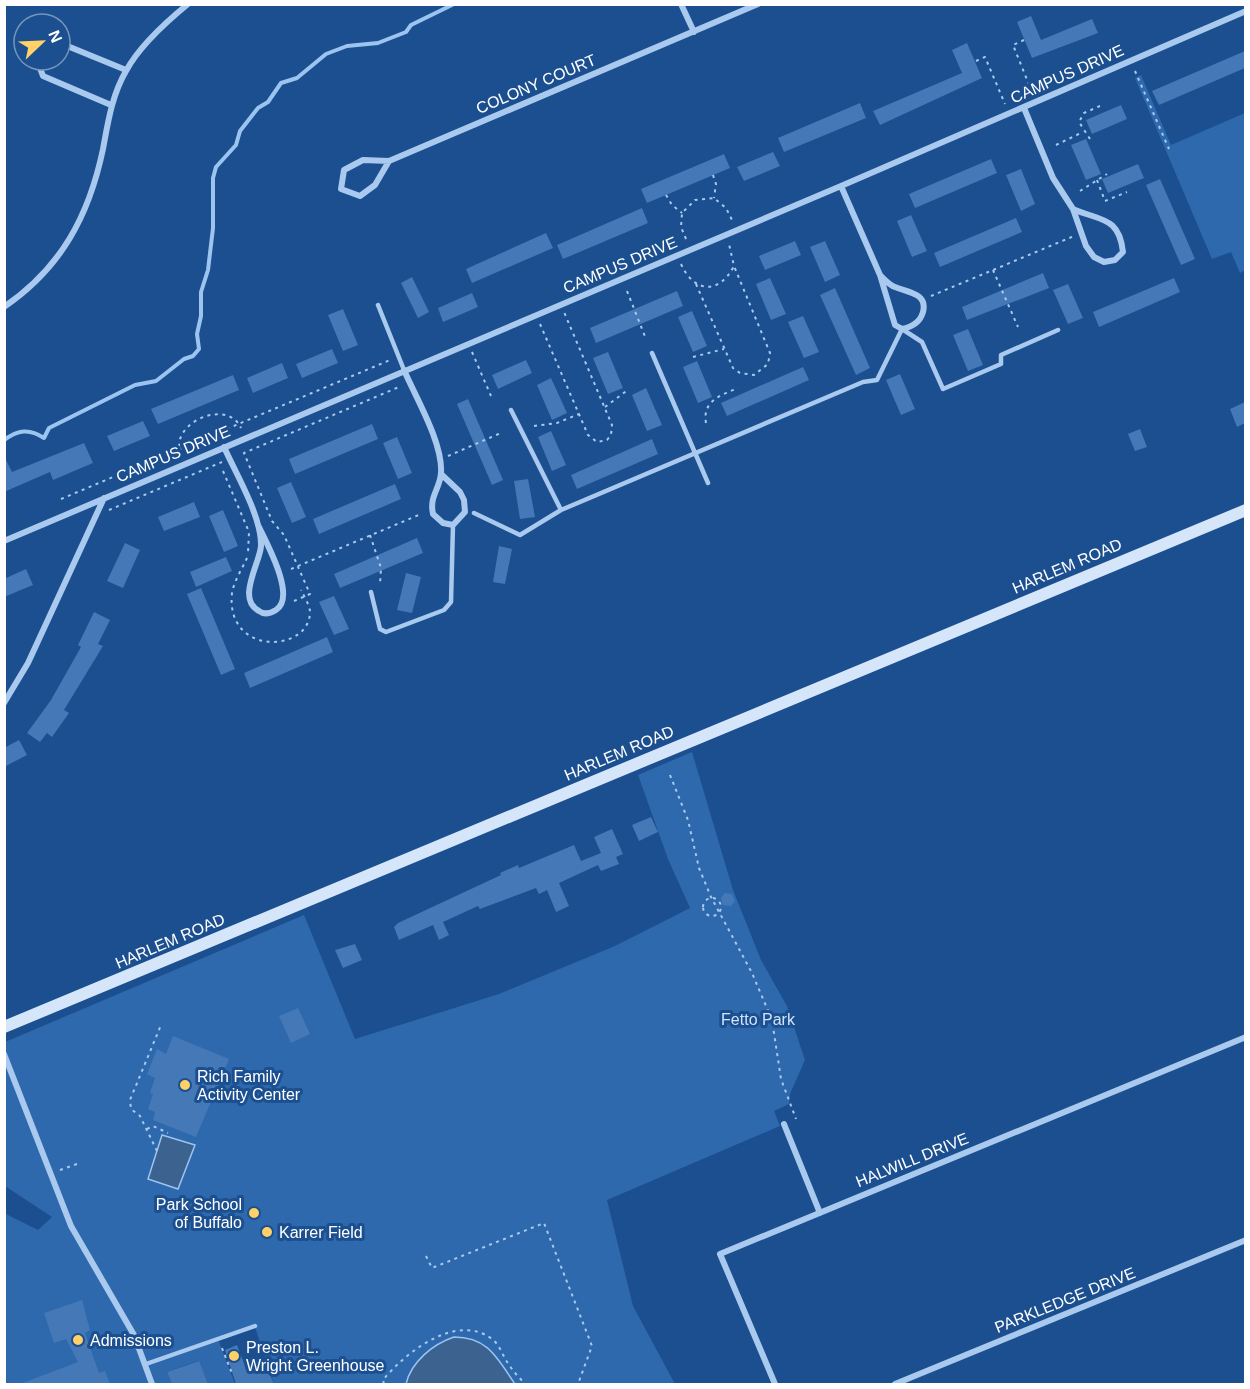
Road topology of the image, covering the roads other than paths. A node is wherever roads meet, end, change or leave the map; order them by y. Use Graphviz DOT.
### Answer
graph roads {
  1 [pos="188,4"];
  2 [pos="681,4"];
  3 [pos="758,4"];
  4 [pos="1245,11"];
  5 [pos="694,32"];
  6 [pos="72,46"];
  7 [pos="126,70"];
  8 [pos="42,72"];
  9 [pos="111,105"];
  10 [pos="1024,108"];
  11 [pos="389,161"];
  12 [pos="841,186"];
  13 [pos="1073,209"];
  14 [pos="880,275"];
  15 [pos="378,305"];
  16 [pos="4,307"];
  17 [pos="902,329"];
  18 [pos="1058,330"];
  19 [pos="652,352"];
  20 [pos="404,370"];
  21 [pos="511,410"];
  22 [pos="224,447"];
  23 [pos="695,454"];
  24 [pos="441,474"];
  25 [pos="708,483"];
  26 [pos="104,498"];
  27 [pos="561,510"];
  28 [pos="1245,510"];
  29 [pos="474,513"];
  30 [pos="258,525"];
  31 [pos="453,525"];
  32 [pos="4,541"];
  33 [pos="371,592"];
  34 [pos="4,703"];
  35 [pos="4,1028"];
  36 [pos="1245,1037"];
  37 [pos="4,1054"];
  38 [pos="784,1124"];
  39 [pos="820,1213"];
  40 [pos="1245,1240"];
  41 [pos="255,1326"];
  42 [pos="146,1364"];
  43 [pos="152,1384"];
  44 [pos="775,1384"];
  45 [pos="895,1384"];
  1 -- 7 [label="street"];
  2 -- 5 [label="street"];
  3 -- 5 [label="street, COLONY COURT"];
  4 -- 10 [label="street, CAMPUS DRIVE"];
  5 -- 11 [label="street, COLONY COURT"];
  6 -- 7 [label="street"];
  7 -- 9 [label="street"];
  8 -- 9 [label="street"];
  9 -- 16 [label="street"];
  10 -- 12 [label="street, CAMPUS DRIVE"];
  10 -- 13 [label="street"];
  11 -- 11 [label="street, COLONY COURT"];
  12 -- 14 [label="street"];
  12 -- 20 [label="street, CAMPUS DRIVE"];
  13 -- 13 [label="street"];
  14 -- 17 [label="street"];
  14 -- 17 [label="street"];
  15 -- 20 [label="lane"];
  17 -- 18 [label="lane"];
  17 -- 23 [label="lane"];
  19 -- 23 [label="lane"];
  20 -- 22 [label="street, CAMPUS DRIVE"];
  20 -- 24 [label="street"];
  21 -- 27 [label="lane"];
  22 -- 26 [label="street, CAMPUS DRIVE"];
  22 -- 30 [label="street"];
  23 -- 25 [label="lane"];
  23 -- 27 [label="lane"];
  24 -- 31 [label="street"];
  24 -- 31 [label="street"];
  26 -- 32 [label="street, CAMPUS DRIVE"];
  26 -- 34 [label="street"];
  27 -- 29 [label="lane"];
  28 -- 35 [label="main road, HARLEM ROAD"];
  30 -- 30 [label="street"];
  31 -- 33 [label="lane"];
  36 -- 39 [label="street, HALWILL DRIVE"];
  37 -- 42 [label="street"];
  38 -- 39 [label="street"];
  39 -- 44 [label="street, HALWILL DRIVE"];
  40 -- 45 [label="street, PARKLEDGE DRIVE"];
  41 -- 42 [label="lane"];
  42 -- 43 [label="street"];
}
